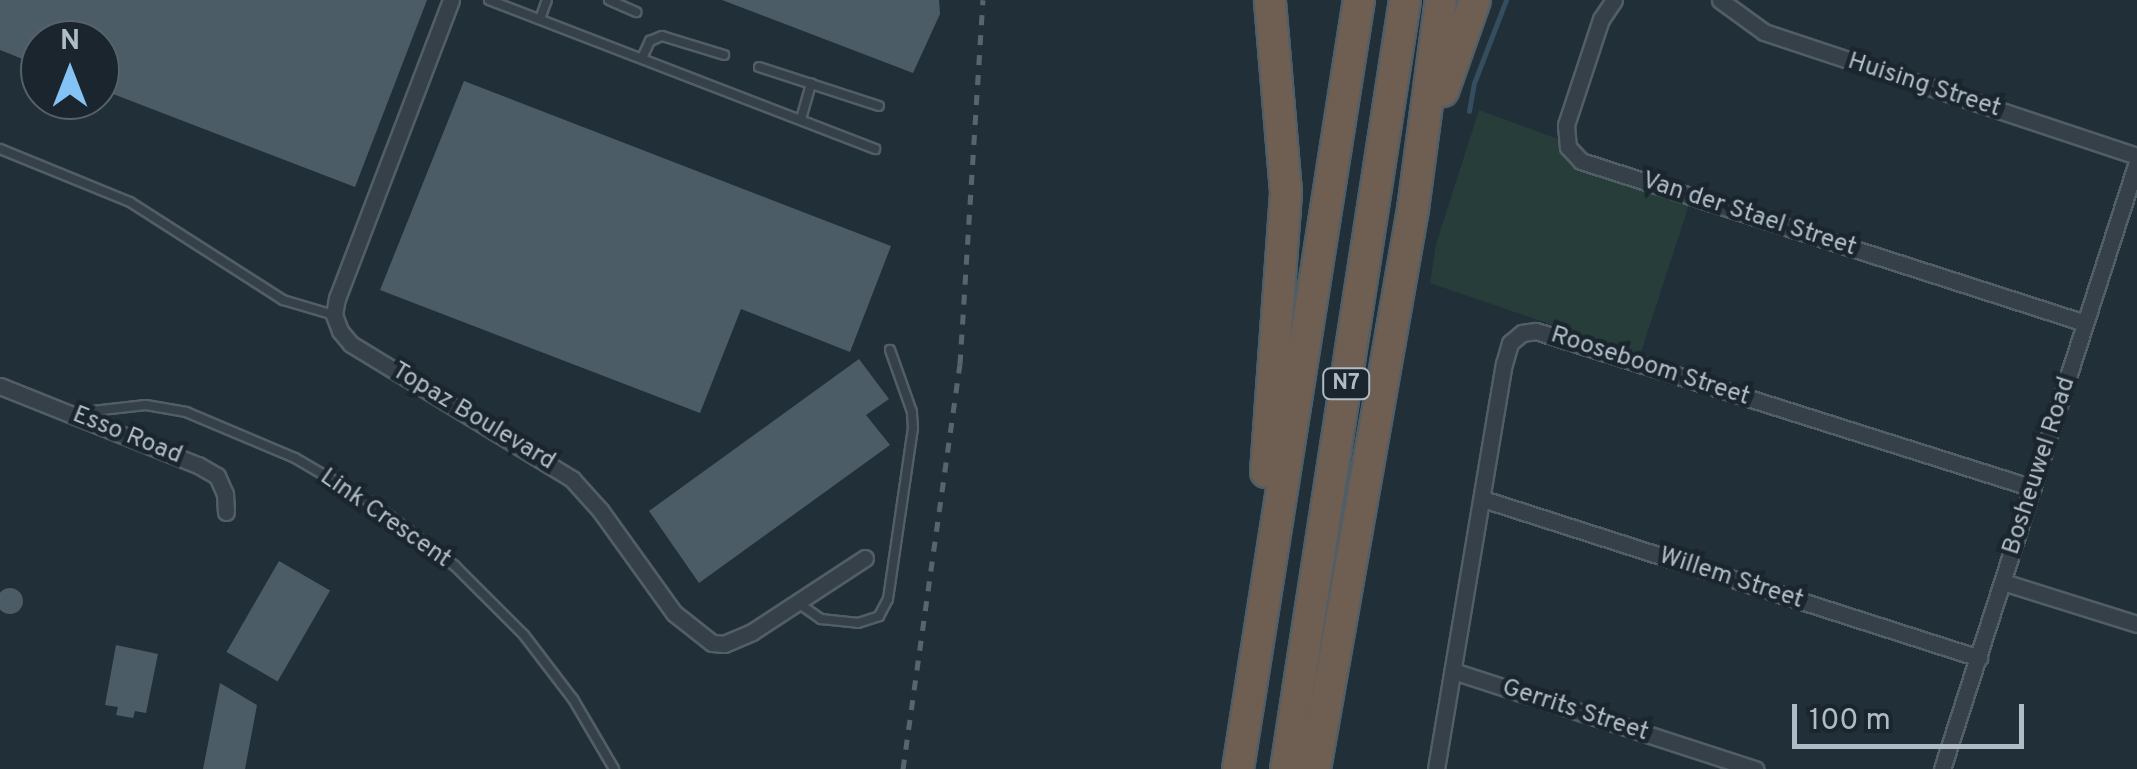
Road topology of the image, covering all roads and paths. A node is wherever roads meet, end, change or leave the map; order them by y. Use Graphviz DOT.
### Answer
graph roads {
  1 [pos="451,0"];
  2 [pos="489,0"];
  3 [pos="546,0"];
  4 [pos="608,0"];
  5 [pos="1270,0"];
  6 [pos="1358,0"];
  7 [pos="1406,0"];
  8 [pos="1441,0"];
  9 [pos="1475,0"];
  10 [pos="1614,0"];
  11 [pos="1720,0"];
  12 [pos="636,12"];
  13 [pos="540,19"];
  14 [pos="724,55"];
  15 [pos="642,58"];
  16 [pos="759,66"];
  17 [pos="811,82"];
  18 [pos="879,106"];
  19 [pos="801,119"];
  20 [pos="0,149"];
  21 [pos="875,149"];
  22 [pos="2137,159"];
  23 [pos="1413,208"];
  24 [pos="334,315"];
  25 [pos="2085,323"];
  26 [pos="890,350"];
  27 [pos="0,386"];
  28 [pos="71,414"];
  29 [pos="2033,488"];
  30 [pos="1484,499"];
  31 [pos="226,512"];
  32 [pos="865,558"];
  33 [pos="2003,582"];
  34 [pos="798,603"];
  35 [pos="2137,624"];
  36 [pos="1979,658"];
  37 [pos="1453,672"];
  38 [pos="1249,700"];
  39 [pos="614,769"];
  40 [pos="1238,769"];
  41 [pos="1286,769"];
  42 [pos="1316,769"];
  43 [pos="1436,769"];
  44 [pos="1755,769"];
  45 [pos="1942,769"];
  1 -- 24 [label="street"];
  2 -- 13 [label="lane"];
  3 -- 13 [label="lane"];
  4 -- 12 [label="lane"];
  5 -- 38 [label="highway"];
  6 -- 38 [label="highway, N7"];
  7 -- 41 [label="highway, N7"];
  8 -- 23 [label="highway"];
  9 -- 23 [label="highway"];
  10 -- 25 [label="street, Van der Stael Street"];
  11 -- 22 [label="street, Huising Street"];
  13 -- 15 [label="lane"];
  14 -- 15 [label="lane"];
  15 -- 19 [label="lane"];
  16 -- 17 [label="lane"];
  17 -- 18 [label="lane"];
  17 -- 19 [label="lane"];
  19 -- 21 [label="lane"];
  20 -- 24 [label="lane"];
  22 -- 25 [label="street, Bosheuwel Road"];
  23 -- 42 [label="highway"];
  24 -- 34 [label="street, Topaz Boulevard"];
  25 -- 29 [label="street, Bosheuwel Road"];
  26 -- 34 [label="lane"];
  27 -- 28 [label="street, Esso Road"];
  28 -- 31 [label="street, Esso Road"];
  28 -- 39 [label="lane, Link Crescent"];
  29 -- 30 [label="street, Rooseboom Street"];
  29 -- 33 [label="street, Bosheuwel Road"];
  30 -- 36 [label="street, Willem Street"];
  30 -- 37 [label="street, Rooseboom Street"];
  32 -- 34 [label="street, Topaz Boulevard"];
  33 -- 35 [label="street"];
  33 -- 36 [label="street, Bosheuwel Road"];
  36 -- 45 [label="street, Bosheuwel Road"];
  37 -- 43 [label="street, Rooseboom Street"];
  37 -- 44 [label="street, Gerrits Street"];
  38 -- 40 [label="highway, N7"];
}
